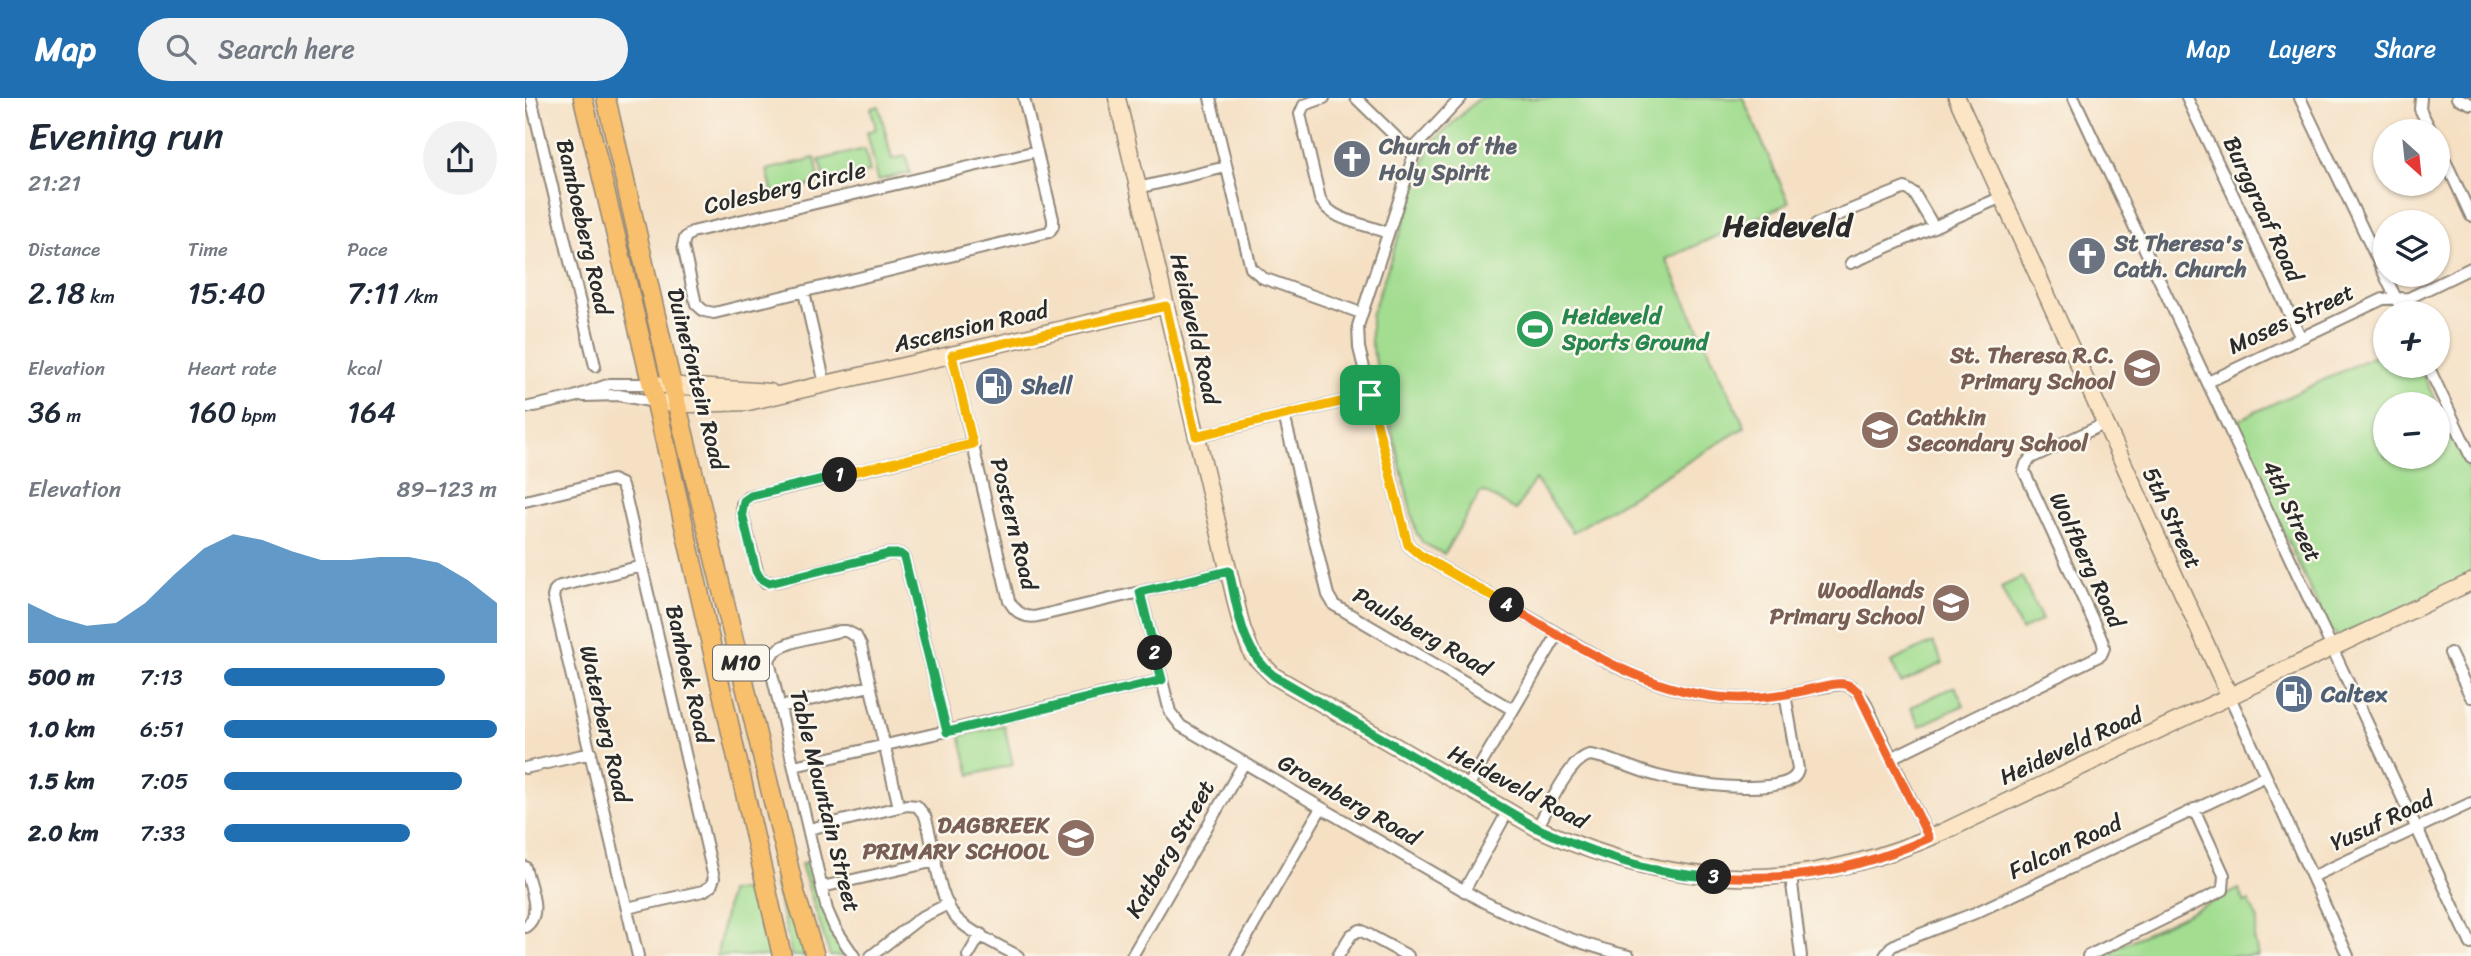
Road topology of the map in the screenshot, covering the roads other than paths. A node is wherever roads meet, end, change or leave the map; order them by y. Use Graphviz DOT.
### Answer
graph roads {
  1 [pos="531,98"];
  2 [pos="583,98"];
  3 [pos="606,98"];
  4 [pos="1024,98"];
  5 [pos="1117,98"];
  6 [pos="1210,98"];
  7 [pos="1324,98"];
  8 [pos="1356,98"];
  9 [pos="1461,98"];
  10 [pos="1957,98"];
  11 [pos="2074,98"];
  12 [pos="2187,98"];
  13 [pos="2300,98"];
  14 [pos="2421,98"];
  15 [pos="2457,98"];
  16 [pos="2471,104"];
  17 [pos="2425,119"];
  18 [pos="1415,150"];
  19 [pos="1037,151"];
  20 [pos="1226,167"];
  21 [pos="2450,171"];
  22 [pos="1138,188"];
  23 [pos="2002,197"];
  24 [pos="2471,216"];
  25 [pos="1816,224"];
  26 [pos="1934,227"];
  27 [pos="1387,233"];
  28 [pos="1851,263"];
  29 [pos="2471,268"];
  30 [pos="804,292"];
  31 [pos="2396,298"];
  32 [pos="2397,301"];
  33 [pos="1166,306"];
  34 [pos="1361,313"];
  35 [pos="2301,338"];
  36 [pos="952,355"];
  37 [pos="595,366"];
  38 [pos="2434,378"];
  39 [pos="2208,382"];
  40 [pos="825,384"];
  41 [pos="672,385"];
  42 [pos="653,393"];
  43 [pos="786,393"];
  44 [pos="1370,395"];
  45 [pos="574,397"];
  46 [pos="677,404"];
  47 [pos="525,408"];
  48 [pos="1284,415"];
  49 [pos="2104,424"];
  50 [pos="1196,436"];
  51 [pos="973,444"];
  52 [pos="2471,457"];
  53 [pos="525,501"];
  54 [pos="642,566"];
  55 [pos="1229,571"];
  56 [pos="2471,582"];
  57 [pos="1140,592"];
  58 [pos="1558,634"];
  59 [pos="2332,648"];
  60 [pos="2450,653"];
  61 [pos="1162,680"];
  62 [pos="870,686"];
  63 [pos="1785,694"];
  64 [pos="2229,697"];
  65 [pos="2471,697"];
  66 [pos="780,707"];
  67 [pos="1513,710"];
  68 [pos="947,732"];
  69 [pos="884,744"];
  70 [pos="591,753"];
  71 [pos="1891,758"];
  72 [pos="1244,763"];
  73 [pos="794,766"];
  74 [pos="525,768"];
  75 [pos="2266,776"];
  76 [pos="1467,788"];
  77 [pos="2471,803"];
  78 [pos="899,807"];
  79 [pos="1321,808"];
  80 [pos="2194,809"];
  81 [pos="1508,811"];
  82 [pos="1537,828"];
  83 [pos="2416,828"];
  84 [pos="809,829"];
  85 [pos="1929,838"];
  86 [pos="936,860"];
  87 [pos="525,867"];
  88 [pos="1791,876"];
  89 [pos="2312,877"];
  90 [pos="822,887"];
  91 [pos="1464,891"];
  92 [pos="948,904"];
  93 [pos="627,908"];
  94 [pos="525,927"];
  95 [pos="981,934"];
  96 [pos="2471,944"];
  97 [pos="638,956"];
  98 [pos="782,956"];
  99 [pos="815,956"];
  100 [pos="854,956"];
  101 [pos="871,956"];
  102 [pos="968,956"];
  103 [pos="1018,956"];
  104 [pos="1132,956"];
  105 [pos="1236,956"];
  106 [pos="1338,956"];
  107 [pos="1408,956"];
  108 [pos="1629,956"];
  109 [pos="1801,956"];
  110 [pos="1885,956"];
  111 [pos="2088,956"];
  112 [pos="2348,956"];
  1 -- 37 [label="street, Bamboeberg Road"];
  2 -- 42 [label="main road, Duinefontein Road / M10"];
  3 -- 41 [label="main road, Duinefontein Road / M10"];
  4 -- 19 [label="street"];
  5 -- 22 [label="street, Heideveld Road"];
  6 -- 20 [label="street"];
  7 -- 27 [label="street"];
  8 -- 18 [label="street"];
  9 -- 18 [label="street"];
  10 -- 23 [label="street, 5th Street"];
  11 -- 39 [label="street, 4th Street"];
  12 -- 35 [label="street, Burggraaf Road"];
  13 -- 31 [label="street"];
  14 -- 17 [label="street"];
  15 -- 16 [label="street"];
  18 -- 27 [label="street"];
  19 -- 30 [label="street, Colesberg Circle"];
  19 -- 30 [label="street, Colesberg Circle"];
  20 -- 22 [label="street"];
  20 -- 34 [label="street"];
  21 -- 24 [label="street"];
  22 -- 33 [label="street, Heideveld Road"];
  23 -- 26 [label="street"];
  23 -- 49 [label="street, 5th Street"];
  25 -- 26 [label="street"];
  26 -- 28 [label="street"];
  27 -- 34 [label="street"];
  29 -- 31 [label="street, Moses Street"];
  30 -- 40 [label="street"];
  31 -- 32 [label="street"];
  31 -- 35 [label="street, Moses Street"];
  33 -- 36 [label="street, Ascension Road"];
  33 -- 50 [label="street, Heideveld Road"];
  34 -- 44 [label="street"];
  35 -- 39 [label="street, Moses Street"];
  36 -- 40 [label="street, Ascension Road"];
  36 -- 51 [label="street, Postern Road"];
  38 -- 52 [label="street"];
  39 -- 59 [label="street, 4th Street"];
  40 -- 43 [label="street, Ascension Road"];
  41 -- 42 [label="street, Ascension Road"];
  41 -- 43 [label="street, Ascension Road"];
  41 -- 46 [label="main road, Duinefontein Road / M10"];
  42 -- 45 [label="street"];
  42 -- 45 [label="street"];
  42 -- 46 [label="street, Ascension Road"];
  42 -- 98 [label="main road, Duinefontein Road / M10"];
  43 -- 46 [label="street, Ascension Road"];
  44 -- 48 [label="street"];
  44 -- 58 [label="street"];
  45 -- 47 [label="street"];
  46 -- 99 [label="main road, Duinefontein Road / M10"];
  48 -- 50 [label="street"];
  48 -- 67 [label="street, Paulsberg Road"];
  49 -- 64 [label="street, 5th Street"];
  49 -- 71 [label="street, Wolfberg Road"];
  50 -- 55 [label="street, Heideveld Road"];
  51 -- 57 [label="street, Postern Road"];
  51 -- 68 [label="street"];
  53 -- 54 [label="street, Banhoek Road"];
  54 -- 70 [label="street, Waterberg Road"];
  54 -- 93 [label="street, Banhoek Road"];
  55 -- 57 [label="street, Postern Road"];
  55 -- 76 [label="street, Heideveld Road"];
  56 -- 59 [label="street, Heideveld Road"];
  57 -- 61 [label="street, Groenberg Road"];
  58 -- 63 [label="street"];
  58 -- 67 [label="street"];
  59 -- 64 [label="street, Heideveld Road"];
  59 -- 83 [label="street, 4th Street"];
  60 -- 65 [label="street"];
  61 -- 68 [label="street"];
  61 -- 72 [label="street, Groenberg Road"];
  62 -- 66 [label="street"];
  62 -- 66 [label="street, Table Mountain Street"];
  62 -- 69 [label="street"];
  63 -- 71 [label="street"];
  63 -- 82 [label="street"];
  64 -- 75 [label="street, 5th Street"];
  64 -- 85 [label="street, Heideveld Road"];
  66 -- 73 [label="street, Table Mountain Street"];
  67 -- 76 [label="street"];
  68 -- 69 [label="street"];
  69 -- 73 [label="street"];
  69 -- 78 [label="street"];
  70 -- 74 [label="street"];
  70 -- 93 [label="street, Waterberg Road"];
  71 -- 85 [label="street"];
  72 -- 79 [label="street, Groenberg Road"];
  72 -- 104 [label="street, Katberg Street"];
  73 -- 84 [label="street, Table Mountain Street"];
  75 -- 80 [label="street, Falcon Road"];
  75 -- 89 [label="street, 5th Street"];
  76 -- 81 [label="street, Heideveld Road"];
  77 -- 83 [label="street, Yusuf Road"];
  78 -- 84 [label="street"];
  78 -- 86 [label="street"];
  79 -- 91 [label="street, Groenberg Road"];
  79 -- 105 [label="street"];
  80 -- 110 [label="street, Falcon Road"];
  80 -- 111 [label="street"];
  81 -- 82 [label="street, Heideveld Road"];
  81 -- 91 [label="street"];
  82 -- 88 [label="street, Heideveld Road"];
  83 -- 89 [label="street, Yusuf Road"];
  83 -- 96 [label="street, 4th Street"];
  84 -- 90 [label="street, Table Mountain Street"];
  85 -- 88 [label="street, Heideveld Road"];
  86 -- 90 [label="street"];
  86 -- 92 [label="street"];
  87 -- 94 [label="street"];
  88 -- 109 [label="street"];
  89 -- 112 [label="street, 5th Street"];
  90 -- 100 [label="street, Table Mountain Street"];
  91 -- 108 [label="street, Groenberg Road"];
  92 -- 95 [label="street"];
  92 -- 101 [label="street"];
  93 -- 97 [label="street, Waterberg Road"];
  95 -- 102 [label="street"];
  95 -- 103 [label="street"];
  106 -- 107 [label="street"];
}
